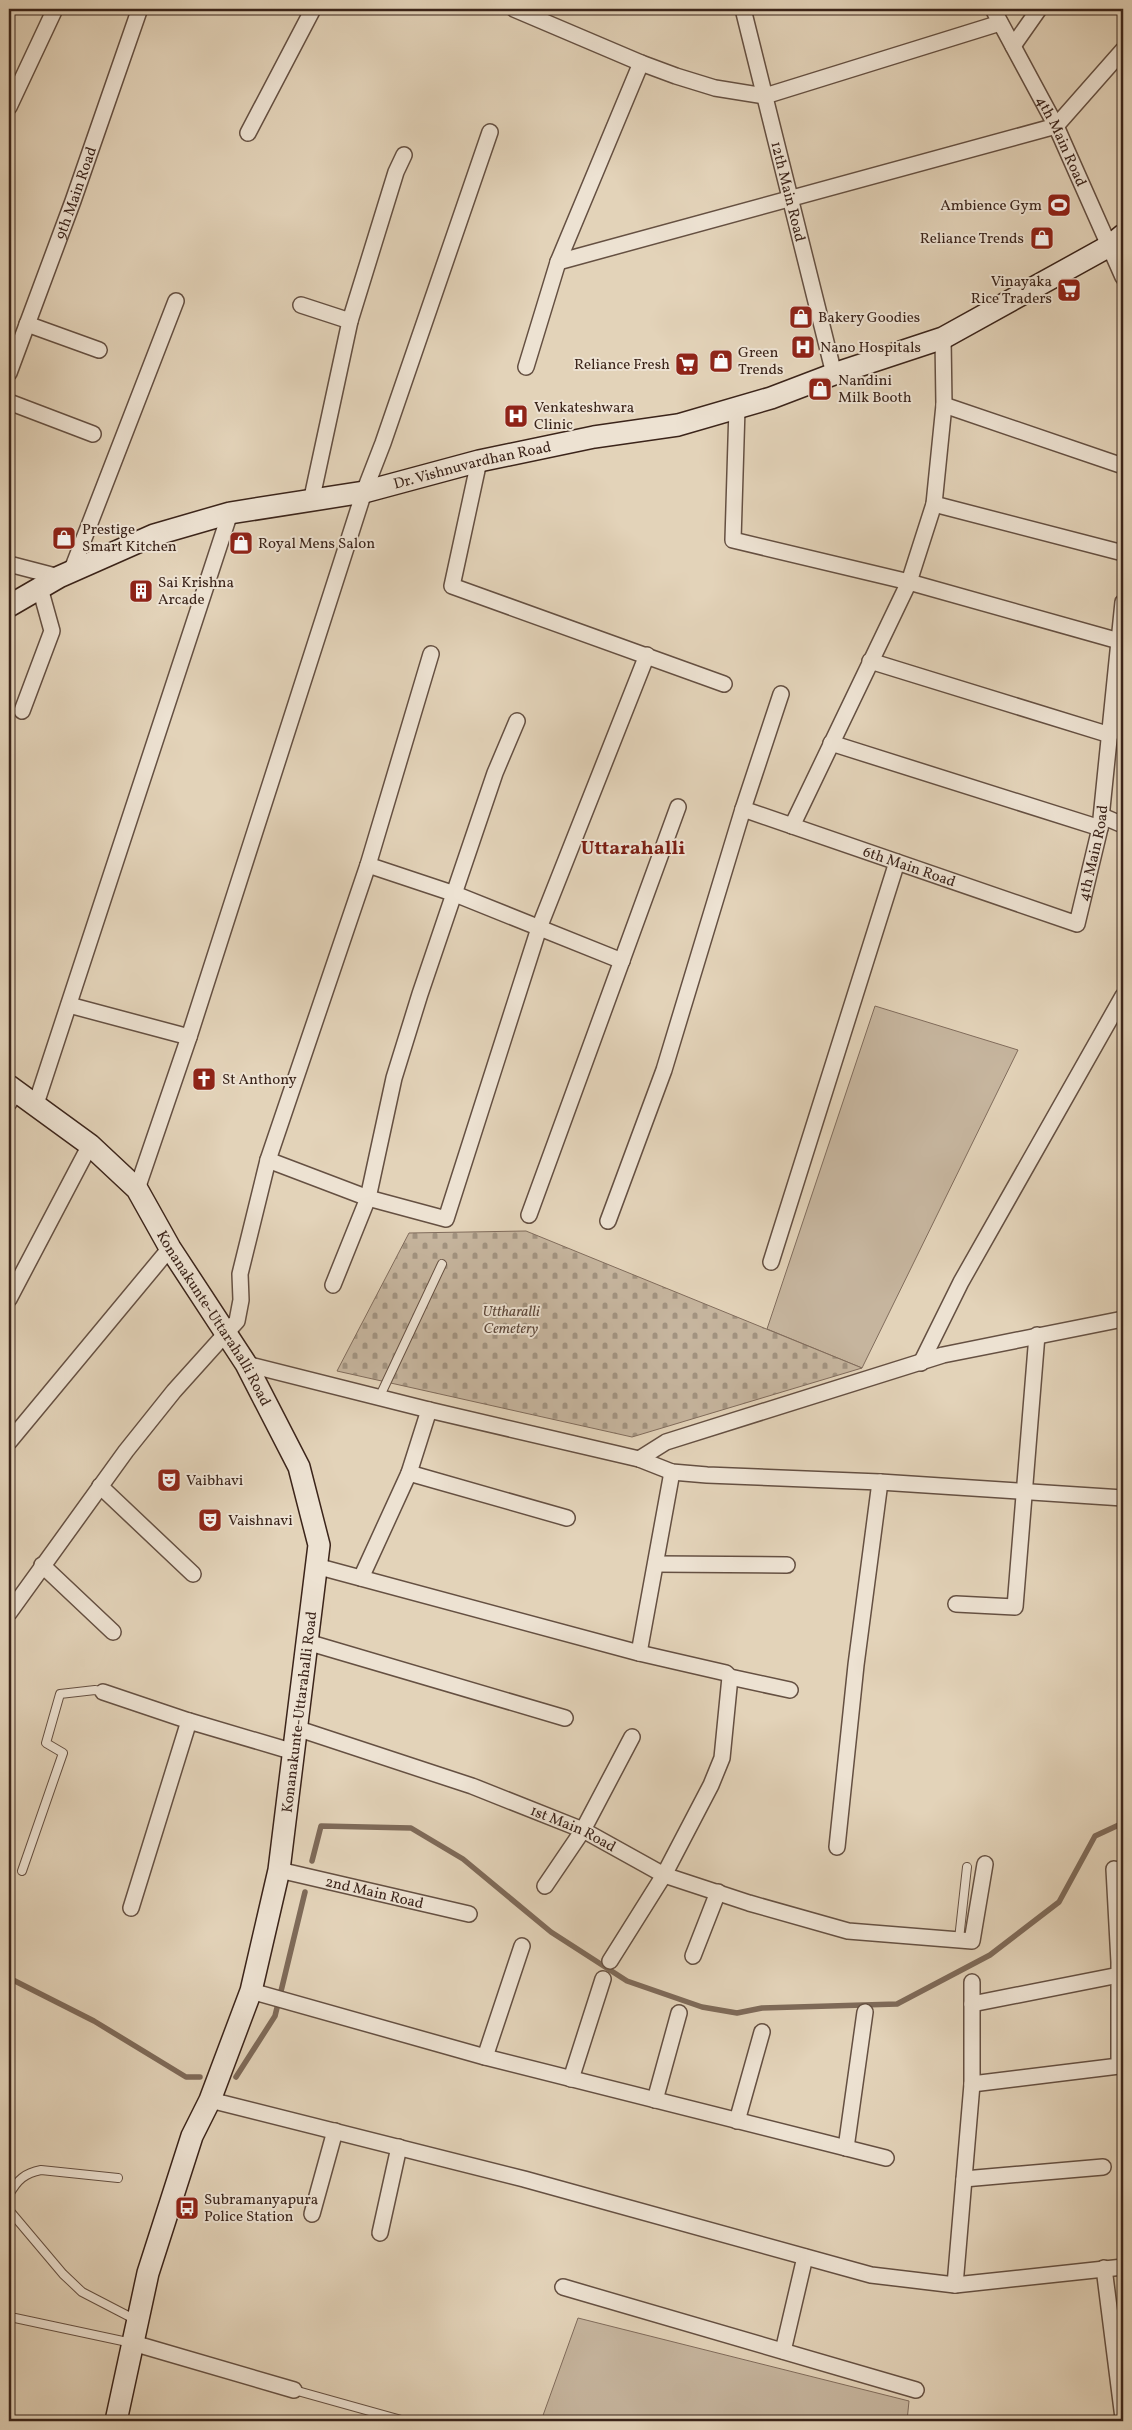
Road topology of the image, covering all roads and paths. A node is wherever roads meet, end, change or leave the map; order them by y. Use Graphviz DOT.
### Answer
graph roads {
  1 [pos="55,9"];
  2 [pos="313,9"];
  3 [pos="514,9"];
  4 [pos="743,9"];
  5 [pos="994,9"];
  6 [pos="1039,9"];
  7 [pos="139,11"];
  8 [pos="1000,23"];
  9 [pos="1012,46"];
  10 [pos="1123,50"];
  11 [pos="641,63"];
  12 [pos="765,96"];
  13 [pos="9,107"];
  14 [pos="1056,126"];
  15 [pos="490,132"];
  16 [pos="248,133"];
  17 [pos="404,155"];
  18 [pos="790,198"];
  19 [pos="1117,240"];
  20 [pos="558,262"];
  21 [pos="1123,277"];
  22 [pos="176,301"];
  23 [pos="301,305"];
  24 [pos="350,321"];
  25 [pos="27,324"];
  26 [pos="943,338"];
  27 [pos="99,350"];
  28 [pos="526,367"];
  29 [pos="9,373"];
  30 [pos="834,374"];
  31 [pos="9,402"];
  32 [pos="944,405"];
  33 [pos="737,408"];
  34 [pos="93,434"];
  35 [pos="479,461"];
  36 [pos="1123,466"];
  37 [pos="364,492"];
  38 [pos="311,502"];
  39 [pos="934,504"];
  40 [pos="230,513"];
  41 [pos="1123,553"];
  42 [pos="9,564"];
  43 [pos="65,574"];
  44 [pos="909,582"];
  45 [pos="40,588"];
  46 [pos="1123,602"];
  47 [pos="9,606"];
  48 [pos="1119,640"];
  49 [pos="431,654"];
  50 [pos="647,655"];
  51 [pos="870,661"];
  52 [pos="724,684"];
  53 [pos="781,694"];
  54 [pos="22,711"];
  55 [pos="1118,715"];
  56 [pos="517,721"];
  57 [pos="1110,735"];
  58 [pos="831,743"];
  59 [pos="678,807"];
  60 [pos="743,809"];
  61 [pos="1101,822"];
  62 [pos="1123,825"];
  63 [pos="792,826"];
  64 [pos="898,862"];
  65 [pos="368,865"];
  66 [pos="455,894"];
  67 [pos="1077,924"];
  68 [pos="539,928"];
  69 [pos="622,961"];
  70 [pos="1123,996"];
  71 [pos="69,1004"];
  72 [pos="189,1037"];
  73 [pos="11,1094"];
  74 [pos="35,1107"];
  75 [pos="90,1145"];
  76 [pos="268,1160"];
  77 [pos="137,1190"];
  78 [pos="368,1198"];
  79 [pos="529,1215"];
  80 [pos="608,1220"];
  81 [pos="170,1248"];
  82 [pos="772,1262"];
  83 [pos="442,1264"];
  84 [pos="333,1285"];
  85 [pos="9,1299"];
  86 [pos="1123,1319"];
  87 [pos="227,1334"];
  88 [pos="1037,1335"];
  89 [pos="921,1363"];
  90 [pos="246,1364"];
  91 [pos="380,1398"];
  92 [pos="429,1410"];
  93 [pos="9,1442"];
  94 [pos="639,1459"];
  95 [pos="672,1472"];
  96 [pos="409,1473"];
  97 [pos="880,1482"];
  98 [pos="100,1486"];
  99 [pos="1024,1490"];
  100 [pos="1123,1498"];
  101 [pos="567,1518"];
  102 [pos="656,1564"];
  103 [pos="42,1565"];
  104 [pos="787,1565"];
  105 [pos="316,1566"];
  106 [pos="193,1574"];
  107 [pos="361,1578"];
  108 [pos="956,1604"];
  109 [pos="9,1612"];
  110 [pos="113,1632"];
  111 [pos="307,1642"];
  112 [pos="639,1653"];
  113 [pos="730,1677"];
  114 [pos="790,1690"];
  115 [pos="103,1692"];
  116 [pos="565,1718"];
  117 [pos="189,1721"];
  118 [pos="296,1728"];
  119 [pos="632,1737"];
  120 [pos="294,1752"];
  121 [pos="583,1830"];
  122 [pos="838,1847"];
  123 [pos="985,1864"];
  124 [pos="967,1868"];
  125 [pos="1114,1869"];
  126 [pos="280,1870"];
  127 [pos="22,1871"];
  128 [pos="664,1875"];
  129 [pos="546,1886"];
  130 [pos="718,1892"];
  131 [pos="131,1908"];
  132 [pos="469,1914"];
  133 [pos="959,1939"];
  134 [pos="522,1946"];
  135 [pos="693,1956"];
  136 [pos="610,1961"];
  137 [pos="1119,1975"];
  138 [pos="603,1979"];
  139 [pos="972,1982"];
  140 [pos="260,1994"];
  141 [pos="972,2004"];
  142 [pos="679,2012"];
  143 [pos="865,2012"];
  144 [pos="762,2032"];
  145 [pos="485,2057"];
  146 [pos="571,2079"];
  147 [pos="972,2084"];
  148 [pos="210,2100"];
  149 [pos="655,2100"];
  150 [pos="738,2121"];
  151 [pos="335,2132"];
  152 [pos="399,2148"];
  153 [pos="846,2148"];
  154 [pos="886,2158"];
  155 [pos="1103,2167"];
  156 [pos="118,2178"];
  157 [pos="964,2179"];
  158 [pos="9,2195"];
  159 [pos="9,2210"];
  160 [pos="312,2214"];
  161 [pos="380,2233"];
  162 [pos="805,2257"];
  163 [pos="1123,2266"];
  164 [pos="1104,2268"];
  165 [pos="955,2285"];
  166 [pos="563,2287"];
  167 [pos="9,2319"];
  168 [pos="138,2321"];
  169 [pos="133,2343"];
  170 [pos="783,2351"];
  171 [pos="294,2390"];
  172 [pos="916,2390"];
  173 [pos="1123,2418"];
  174 [pos="116,2421"];
  175 [pos="405,2421"];
  1 -- 13 [label="street"];
  2 -- 16 [label="street"];
  3 -- 11 [label="street"];
  4 -- 12 [label="street, 12th Main Road"];
  5 -- 8 [label="street, 4th Main Road"];
  6 -- 9 [label="street"];
  7 -- 25 [label="street, 9th Main Road"];
  8 -- 9 [label="street, 4th Main Road"];
  8 -- 12 [label="street"];
  9 -- 14 [label="street, 4th Main Road"];
  10 -- 14 [label="street"];
  11 -- 12 [label="street"];
  11 -- 20 [label="street"];
  12 -- 18 [label="street, 12th Main Road"];
  14 -- 18 [label="street"];
  14 -- 19 [label="street, 4th Main Road"];
  15 -- 37 [label="street"];
  17 -- 24 [label="street"];
  18 -- 20 [label="street"];
  18 -- 30 [label="street, 12th Main Road"];
  19 -- 21 [label="street, 4th Main Road"];
  19 -- 26 [label="main road, Dr. Vishnuvardhan Road"];
  20 -- 28 [label="street"];
  22 -- 43 [label="street"];
  23 -- 24 [label="street"];
  24 -- 38 [label="street"];
  25 -- 27 [label="street"];
  25 -- 29 [label="street, 9th Main Road"];
  26 -- 30 [label="main road, Dr. Vishnuvardhan Road"];
  26 -- 32 [label="street"];
  30 -- 33 [label="main road, Dr. Vishnuvardhan Road"];
  31 -- 34 [label="street"];
  32 -- 36 [label="street"];
  32 -- 39 [label="street"];
  33 -- 35 [label="main road, Dr. Vishnuvardhan Road"];
  33 -- 44 [label="street"];
  35 -- 37 [label="main road, Dr. Vishnuvardhan Road"];
  35 -- 50 [label="street"];
  37 -- 38 [label="main road, Dr. Vishnuvardhan Road"];
  37 -- 72 [label="street"];
  38 -- 40 [label="main road, Dr. Vishnuvardhan Road"];
  39 -- 41 [label="street"];
  39 -- 44 [label="street"];
  40 -- 43 [label="main road, Dr. Vishnuvardhan Road"];
  40 -- 71 [label="street"];
  42 -- 43 [label="street"];
  43 -- 45 [label="main road, Dr. Vishnuvardhan Road"];
  44 -- 48 [label="street"];
  44 -- 51 [label="street"];
  45 -- 47 [label="main road, Dr. Vishnuvardhan Road"];
  45 -- 54 [label="street"];
  46 -- 48 [label="street, 4th Main Road"];
  48 -- 55 [label="street, 4th Main Road"];
  49 -- 65 [label="street"];
  50 -- 52 [label="street"];
  50 -- 68 [label="street"];
  51 -- 57 [label="street"];
  51 -- 58 [label="street"];
  53 -- 60 [label="street"];
  55 -- 57 [label="street, 4th Main Road"];
  56 -- 66 [label="street"];
  57 -- 61 [label="street, 4th Main Road"];
  58 -- 61 [label="street"];
  58 -- 63 [label="street"];
  59 -- 69 [label="street"];
  60 -- 63 [label="street, 6th Main Road"];
  60 -- 80 [label="street"];
  61 -- 62 [label="street"];
  61 -- 67 [label="street, 4th Main Road"];
  63 -- 64 [label="street, 6th Main Road"];
  64 -- 67 [label="street, 6th Main Road"];
  64 -- 82 [label="street"];
  65 -- 66 [label="street"];
  65 -- 76 [label="street"];
  66 -- 68 [label="street"];
  66 -- 78 [label="street"];
  68 -- 69 [label="street"];
  68 -- 78 [label="street"];
  69 -- 79 [label="street"];
  70 -- 89 [label="street"];
  71 -- 72 [label="street"];
  71 -- 74 [label="street"];
  72 -- 77 [label="street"];
  73 -- 74 [label="main road, Konanakunte-Uttarahalli Road"];
  74 -- 75 [label="main road, Konanakunte-Uttarahalli Road"];
  75 -- 77 [label="main road, Konanakunte-Uttarahalli Road"];
  75 -- 85 [label="street"];
  76 -- 78 [label="street"];
  76 -- 87 [label="street"];
  77 -- 81 [label="main road, Konanakunte-Uttarahalli Road"];
  78 -- 84 [label="street"];
  81 -- 87 [label="main road, Konanakunte-Uttarahalli Road"];
  81 -- 93 [label="street"];
  83 -- 91 [label="lane"];
  86 -- 88 [label="street"];
  87 -- 90 [label="main road, Konanakunte-Uttarahalli Road"];
  87 -- 98 [label="street"];
  88 -- 89 [label="street"];
  88 -- 99 [label="street"];
  89 -- 94 [label="street"];
  90 -- 91 [label="street"];
  90 -- 105 [label="main road, Konanakunte-Uttarahalli Road"];
  91 -- 92 [label="street"];
  92 -- 94 [label="street"];
  92 -- 96 [label="street"];
  94 -- 95 [label="street"];
  95 -- 97 [label="street"];
  95 -- 102 [label="street"];
  96 -- 101 [label="street"];
  96 -- 107 [label="street"];
  97 -- 99 [label="street"];
  97 -- 122 [label="street"];
  98 -- 103 [label="street"];
  98 -- 106 [label="street"];
  99 -- 100 [label="street"];
  99 -- 108 [label="street"];
  102 -- 104 [label="street"];
  102 -- 112 [label="street"];
  103 -- 109 [label="street"];
  103 -- 110 [label="street"];
  105 -- 107 [label="street"];
  105 -- 111 [label="main road, Konanakunte-Uttarahalli Road"];
  107 -- 112 [label="street"];
  111 -- 116 [label="street"];
  111 -- 118 [label="main road, Konanakunte-Uttarahalli Road"];
  112 -- 113 [label="street"];
  113 -- 114 [label="street"];
  113 -- 128 [label="street"];
  115 -- 117 [label="street"];
  115 -- 127 [label="lane"];
  117 -- 120 [label="street"];
  117 -- 131 [label="street"];
  118 -- 120 [label="main road, Konanakunte-Uttarahalli Road"];
  118 -- 121 [label="street, 1st Main Road"];
  119 -- 121 [label="street"];
  120 -- 126 [label="main road, Konanakunte-Uttarahalli Road"];
  121 -- 128 [label="street, 1st Main Road"];
  121 -- 129 [label="street"];
  123 -- 133 [label="street"];
  124 -- 133 [label="lane"];
  125 -- 137 [label="street"];
  126 -- 132 [label="street, 2nd Main Road"];
  126 -- 140 [label="main road, Konanakunte-Uttarahalli Road"];
  128 -- 130 [label="street, 1st Main Road"];
  128 -- 136 [label="street"];
  130 -- 133 [label="street, 1st Main Road"];
  130 -- 135 [label="street"];
  134 -- 145 [label="street"];
  137 -- 141 [label="street"];
  137 -- 147 [label="street"];
  138 -- 146 [label="street"];
  139 -- 141 [label="street"];
  140 -- 145 [label="street"];
  140 -- 148 [label="main road, Konanakunte-Uttarahalli Road"];
  141 -- 147 [label="street"];
  142 -- 149 [label="street"];
  143 -- 153 [label="street"];
  144 -- 150 [label="street"];
  145 -- 146 [label="street"];
  146 -- 149 [label="street"];
  147 -- 157 [label="street"];
  148 -- 151 [label="street"];
  148 -- 168 [label="main road, Konanakunte-Uttarahalli Road"];
  149 -- 150 [label="street"];
  150 -- 153 [label="street"];
  151 -- 152 [label="street"];
  151 -- 160 [label="street"];
  152 -- 161 [label="street"];
  152 -- 162 [label="street"];
  153 -- 154 [label="street"];
  155 -- 157 [label="street"];
  156 -- 158 [label="lane"];
  157 -- 165 [label="street"];
  159 -- 168 [label="lane"];
  162 -- 165 [label="street"];
  162 -- 170 [label="street"];
  163 -- 164 [label="street"];
  164 -- 165 [label="street"];
  164 -- 173 [label="street"];
  166 -- 170 [label="street"];
  167 -- 169 [label="lane"];
  168 -- 169 [label="main road, Konanakunte-Uttarahalli Road"];
  169 -- 171 [label="street"];
  169 -- 174 [label="main road, Konanakunte-Uttarahalli Road"];
  170 -- 172 [label="street"];
  171 -- 175 [label="lane"];
}
